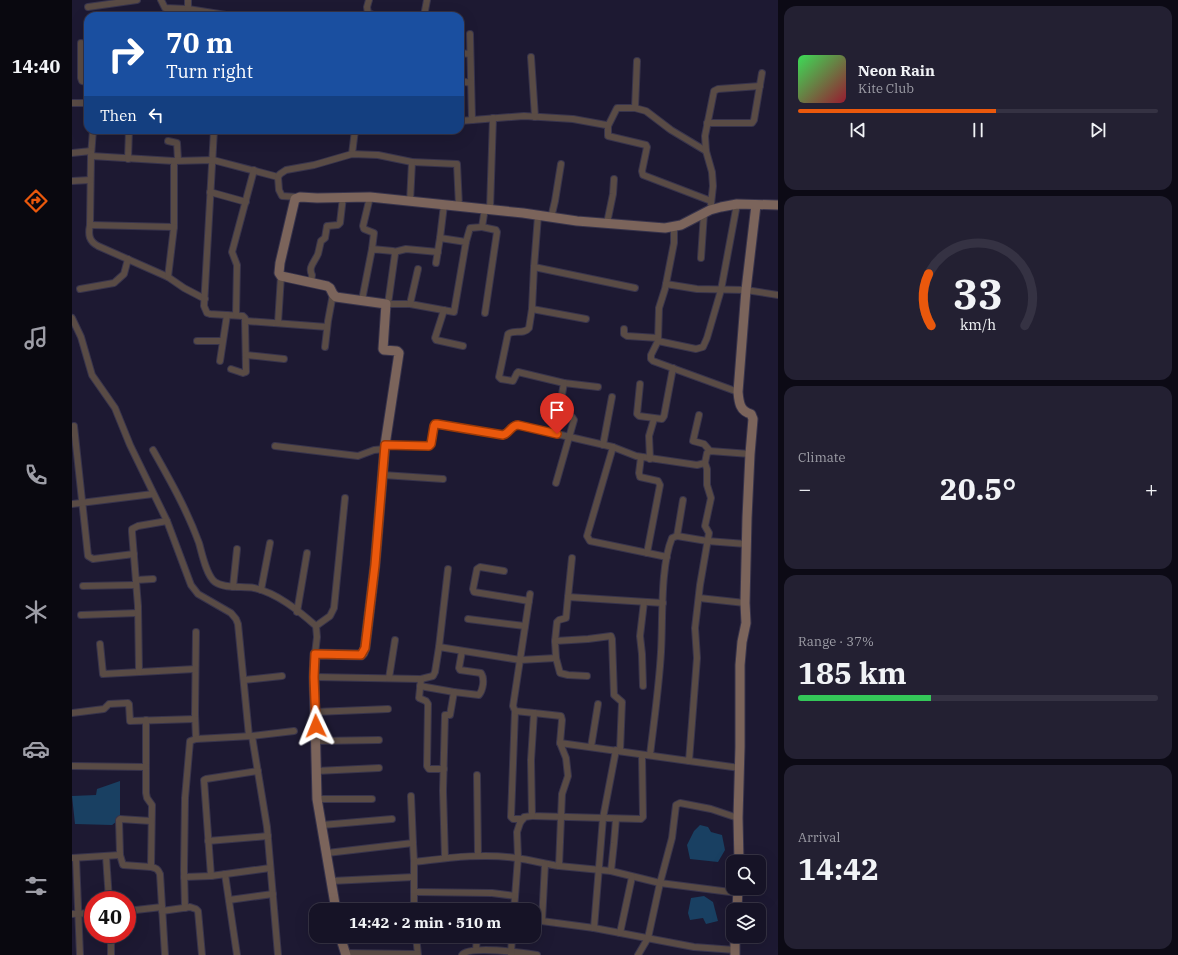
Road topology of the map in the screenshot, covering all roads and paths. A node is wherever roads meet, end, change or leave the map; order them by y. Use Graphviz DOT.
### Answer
graph roads {
  1 [pos="137,0"];
  2 [pos="161,0"];
  3 [pos="188,0"];
  4 [pos="369,0"];
  5 [pos="427,0"];
  6 [pos="88,7"];
  7 [pos="188,9"];
  8 [pos="207,12"];
  9 [pos="368,12"];
  10 [pos="425,12"];
  11 [pos="470,34"];
  12 [pos="81,43"];
  13 [pos="464,53"];
  14 [pos="470,54"];
  15 [pos="531,57"];
  16 [pos="637,61"];
  17 [pos="762,73"];
  18 [pos="84,81"];
  19 [pos="464,82"];
  20 [pos="471,83"];
  21 [pos="760,86"];
  22 [pos="72,103"];
  23 [pos="84,103"];
  24 [pos="635,108"];
  25 [pos="535,117"];
  26 [pos="493,118"];
  27 [pos="472,120"];
  28 [pos="464,121"];
  29 [pos="707,123"];
  30 [pos="608,126"];
  31 [pos="93,134"];
  32 [pos="129,134"];
  33 [pos="214,134"];
  34 [pos="354,134"];
  35 [pos="168,141"];
  36 [pos="706,151"];
  37 [pos="72,153"];
  38 [pos="91,154"];
  39 [pos="352,154"];
  40 [pos="128,159"];
  41 [pos="213,160"];
  42 [pos="176,161"];
  43 [pos="412,162"];
  44 [pos="561,164"];
  45 [pos="254,170"];
  46 [pos="278,177"];
  47 [pos="614,179"];
  48 [pos="90,180"];
  49 [pos="72,181"];
  50 [pos="210,192"];
  51 [pos="297,197"];
  52 [pos="343,197"];
  53 [pos="370,197"];
  54 [pos="246,202"];
  55 [pos="410,202"];
  56 [pos="737,204"];
  57 [pos="778,204"];
  58 [pos="444,205"];
  59 [pos="756,205"];
  60 [pos="459,206"];
  61 [pos="487,208"];
  62 [pos="708,208"];
  63 [pos="538,216"];
  64 [pos="551,218"];
  65 [pos="607,223"];
  66 [pos="90,225"];
  67 [pos="174,227"];
  68 [pos="482,227"];
  69 [pos="674,228"];
  70 [pos="440,238"];
  71 [pos="466,242"];
  72 [pos="372,248"];
  73 [pos="394,252"];
  74 [pos="438,252"];
  75 [pos="701,258"];
  76 [pos="128,259"];
  77 [pos="436,263"];
  78 [pos="534,267"];
  79 [pos="418,270"];
  80 [pos="281,276"];
  81 [pos="168,277"];
  82 [pos="311,282"];
  83 [pos="666,284"];
  84 [pos="635,288"];
  85 [pos="80,289"];
  86 [pos="721,290"];
  87 [pos="746,290"];
  88 [pos="333,294"];
  89 [pos="778,295"];
  90 [pos="205,299"];
  91 [pos="362,300"];
  92 [pos="387,304"];
  93 [pos="410,304"];
  94 [pos="532,309"];
  95 [pos="444,310"];
  96 [pos="485,313"];
  97 [pos="227,314"];
  98 [pos="236,315"];
  99 [pos="72,318"];
  100 [pos="586,319"];
  101 [pos="246,321"];
  102 [pos="278,323"];
  103 [pos="327,328"];
  104 [pos="624,329"];
  105 [pos="658,339"];
  106 [pos="222,341"];
  107 [pos="197,342"];
  108 [pos="463,346"];
  109 [pos="325,347"];
  110 [pos="246,355"];
  111 [pos="284,359"];
  112 [pos="220,361"];
  113 [pos="673,368"];
  114 [pos="231,369"];
  115 [pos="564,383"];
  116 [pos="640,384"];
  117 [pos="598,387"];
  118 [pos="738,392"];
  119 [pos="612,397"];
  120 [pos="698,415"];
  121 [pos="654,419"];
  122 [pos="74,426"];
  123 [pos="570,437"];
  124 [pos="603,445"];
  125 [pos="275,446"];
  126 [pos="385,447"];
  127 [pos="613,447"];
  128 [pos="153,450"];
  129 [pos="710,451"];
  130 [pos="750,454"];
  131 [pos="641,457"];
  132 [pos="650,458"];
  133 [pos="705,463"];
  134 [pos="383,475"];
  135 [pos="442,479"];
  136 [pos="556,483"];
  137 [pos="154,494"];
  138 [pos="345,498"];
  139 [pos="683,500"];
  140 [pos="82,503"];
  141 [pos="72,504"];
  142 [pos="167,521"];
  143 [pos="677,536"];
  144 [pos="707,541"];
  145 [pos="270,543"];
  146 [pos="746,544"];
  147 [pos="237,549"];
  148 [pos="647,553"];
  149 [pos="134,554"];
  150 [pos="307,554"];
  151 [pos="667,557"];
  152 [pos="572,558"];
  153 [pos="448,569"];
  154 [pos="504,571"];
  155 [pos="152,579"];
  156 [pos="136,582"];
  157 [pos="83,586"];
  158 [pos="233,586"];
  159 [pos="261,590"];
  160 [pos="530,594"];
  161 [pos="568,597"];
  162 [pos="699,598"];
  163 [pos="529,601"];
  164 [pos="644,602"];
  165 [pos="663,603"];
  166 [pos="745,603"];
  167 [pos="297,612"];
  168 [pos="138,613"];
  169 [pos="81,615"];
  170 [pos="468,619"];
  171 [pos="316,626"];
  172 [pos="525,626"];
  173 [pos="196,632"];
  174 [pos="394,640"];
  175 [pos="555,641"];
  176 [pos="100,644"];
  177 [pos="439,648"];
  178 [pos="462,650"];
  179 [pos="315,654"];
  180 [pos="556,658"];
  181 [pos="520,660"];
  182 [pos="195,669"];
  183 [pos="139,672"];
  184 [pos="282,676"];
  185 [pos="587,676"];
  186 [pos="314,677"];
  187 [pos="389,678"];
  188 [pos="421,679"];
  189 [pos="244,680"];
  190 [pos="420,686"];
  191 [pos="642,686"];
  192 [pos="454,692"];
  193 [pos="598,704"];
  194 [pos="388,709"];
  195 [pos="515,711"];
  196 [pos="315,712"];
  197 [pos="72,713"];
  198 [pos="534,713"];
  199 [pos="195,719"];
  200 [pos="146,720"];
  201 [pos="294,731"];
  202 [pos="250,736"];
  203 [pos="196,739"];
  204 [pos="379,740"];
  205 [pos="316,741"];
  206 [pos="560,743"];
  207 [pos="591,747"];
  208 [pos="618,750"];
  209 [pos="642,755"];
  210 [pos="650,755"];
  211 [pos="689,761"];
  212 [pos="72,766"];
  213 [pos="146,767"];
  214 [pos="379,768"];
  215 [pos="444,768"];
  216 [pos="740,768"];
  217 [pos="316,770"];
  218 [pos="258,771"];
  219 [pos="477,775"];
  220 [pos="411,796"];
  221 [pos="317,799"];
  222 [pos="372,799"];
  223 [pos="532,816"];
  224 [pos="561,818"];
  225 [pos="603,818"];
  226 [pos="738,818"];
  227 [pos="392,819"];
  228 [pos="522,819"];
  229 [pos="616,819"];
  230 [pos="151,821"];
  231 [pos="322,825"];
  232 [pos="268,836"];
  233 [pos="208,841"];
  234 [pos="413,843"];
  235 [pos="327,853"];
  236 [pos="120,855"];
  237 [pos="739,855"];
  238 [pos="106,856"];
  239 [pos="478,856"];
  240 [pos="74,858"];
  241 [pos="445,858"];
  242 [pos="518,858"];
  243 [pos="414,862"];
  244 [pos="545,864"];
  245 [pos="559,866"];
  246 [pos="151,867"];
  247 [pos="270,868"];
  248 [pos="598,870"];
  249 [pos="610,871"];
  250 [pos="225,874"];
  251 [pos="211,876"];
  252 [pos="184,877"];
  253 [pos="414,877"];
  254 [pos="632,877"];
  255 [pos="331,881"];
  256 [pos="660,883"];
  257 [pos="726,890"];
  258 [pos="109,891"];
  259 [pos="415,892"];
  260 [pos="273,894"];
  261 [pos="515,896"];
  262 [pos="229,900"];
  263 [pos="335,903"];
  264 [pos="414,903"];
  265 [pos="514,903"];
  266 [pos="185,908"];
  267 [pos="162,909"];
  268 [pos="136,910"];
  269 [pos="75,914"];
  270 [pos="542,921"];
  271 [pos="594,928"];
  272 [pos="620,933"];
  273 [pos="648,938"];
  274 [pos="111,943"];
  275 [pos="342,943"];
  276 [pos="417,943"];
  277 [pos="476,943"];
  278 [pos="512,943"];
  279 [pos="476,950"];
  280 [pos="735,952"];
  281 [pos="511,953"];
  282 [pos="346,954"];
  283 [pos="418,954"];
  284 [pos="80,955"];
  285 [pos="111,955"];
  286 [pos="165,955"];
  287 [pos="202,955"];
  288 [pos="237,955"];
  289 [pos="278,955"];
  290 [pos="462,955"];
  291 [pos="537,955"];
  292 [pos="638,955"];
  1 -- 6 [label="street"];
  2 -- 7 [label="street"];
  3 -- 7 [label="street"];
  4 -- 9 [label="street"];
  5 -- 10 [label="street"];
  7 -- 8 [label="street"];
  11 -- 14 [label="street"];
  12 -- 18 [label="street"];
  13 -- 14 [label="street"];
  14 -- 20 [label="street"];
  15 -- 25 [label="street"];
  16 -- 24 [label="street"];
  17 -- 21 [label="street"];
  19 -- 20 [label="street"];
  20 -- 27 [label="street"];
  21 -- 29 [label="street"];
  21 -- 29 [label="street"];
  22 -- 23 [label="street"];
  24 -- 30 [label="street"];
  24 -- 36 [label="street"];
  25 -- 26 [label="street"];
  25 -- 30 [label="street"];
  26 -- 27 [label="street"];
  26 -- 61 [label="street"];
  27 -- 28 [label="street"];
  29 -- 36 [label="street"];
  30 -- 62 [label="street"];
  31 -- 38 [label="street"];
  32 -- 40 [label="street"];
  33 -- 41 [label="street"];
  34 -- 39 [label="street"];
  35 -- 42 [label="street"];
  36 -- 62 [label="street"];
  37 -- 38 [label="street"];
  38 -- 40 [label="street"];
  38 -- 48 [label="street"];
  39 -- 43 [label="street"];
  39 -- 46 [label="street"];
  40 -- 42 [label="street"];
  41 -- 42 [label="street"];
  41 -- 45 [label="street"];
  41 -- 50 [label="street"];
  42 -- 67 [label="street"];
  43 -- 55 [label="street"];
  43 -- 60 [label="street"];
  44 -- 64 [label="street"];
  45 -- 46 [label="street"];
  45 -- 54 [label="street"];
  46 -- 51 [label="street"];
  47 -- 65 [label="street"];
  48 -- 49 [label="street"];
  48 -- 66 [label="street"];
  50 -- 54 [label="street"];
  50 -- 90 [label="street"];
  51 -- 52 [label="street"];
  51 -- 80 [label="street"];
  52 -- 53 [label="street"];
  52 -- 82 [label="street"];
  53 -- 55 [label="street"];
  53 -- 72 [label="street"];
  54 -- 98 [label="street"];
  55 -- 58 [label="street"];
  56 -- 59 [label="street"];
  56 -- 62 [label="street"];
  56 -- 86 [label="street"];
  57 -- 59 [label="street"];
  58 -- 60 [label="street"];
  58 -- 70 [label="street"];
  59 -- 87 [label="street"];
  60 -- 61 [label="street"];
  61 -- 63 [label="street"];
  61 -- 68 [label="street"];
  62 -- 69 [label="street"];
  62 -- 75 [label="street"];
  63 -- 64 [label="street"];
  63 -- 78 [label="street"];
  64 -- 65 [label="street"];
  65 -- 69 [label="street"];
  66 -- 67 [label="street"];
  66 -- 76 [label="street"];
  67 -- 81 [label="street"];
  68 -- 71 [label="street"];
  68 -- 96 [label="street"];
  69 -- 83 [label="street"];
  70 -- 71 [label="street"];
  70 -- 74 [label="street"];
  71 -- 95 [label="street"];
  72 -- 73 [label="street"];
  72 -- 91 [label="street"];
  73 -- 74 [label="street"];
  73 -- 92 [label="street"];
  74 -- 77 [label="street"];
  76 -- 81 [label="street"];
  76 -- 85 [label="street"];
  78 -- 84 [label="street"];
  78 -- 94 [label="street"];
  79 -- 93 [label="street"];
  80 -- 82 [label="street"];
  80 -- 102 [label="street"];
  81 -- 90 [label="street"];
  82 -- 88 [label="street"];
  83 -- 86 [label="street"];
  83 -- 105 [label="street"];
  86 -- 87 [label="street"];
  86 -- 105 [label="street"];
  87 -- 89 [label="street"];
  87 -- 118 [label="street"];
  88 -- 91 [label="street"];
  88 -- 103 [label="street"];
  90 -- 97 [label="street"];
  91 -- 92 [label="street"];
  92 -- 93 [label="street"];
  92 -- 126 [label="street"];
  93 -- 95 [label="street"];
  94 -- 100 [label="street"];
  94 -- 115 [label="street"];
  95 -- 108 [label="street"];
  97 -- 98 [label="street"];
  97 -- 106 [label="street"];
  98 -- 101 [label="street"];
  99 -- 137 [label="street"];
  101 -- 102 [label="street"];
  101 -- 110 [label="street"];
  102 -- 103 [label="street"];
  103 -- 109 [label="street"];
  104 -- 105 [label="street"];
  105 -- 113 [label="street"];
  106 -- 107 [label="street"];
  106 -- 112 [label="street"];
  110 -- 111 [label="street"];
  110 -- 114 [label="street"];
  113 -- 118 [label="street"];
  113 -- 121 [label="street"];
  115 -- 117 [label="street"];
  115 -- 123 [label="street"];
  116 -- 121 [label="street"];
  118 -- 130 [label="street"];
  119 -- 124 [label="street"];
  120 -- 129 [label="street"];
  121 -- 132 [label="street"];
  122 -- 140 [label="street"];
  123 -- 124 [label="street"];
  123 -- 126 [label="street"];
  123 -- 136 [label="street"];
  124 -- 127 [label="street"];
  125 -- 126 [label="street"];
  126 -- 134 [label="street"];
  127 -- 131 [label="street"];
  127 -- 148 [label="street"];
  128 -- 158 [label="street"];
  129 -- 130 [label="street"];
  129 -- 133 [label="street"];
  130 -- 146 [label="street"];
  131 -- 132 [label="street"];
  131 -- 148 [label="street"];
  132 -- 133 [label="street"];
  133 -- 144 [label="street"];
  134 -- 135 [label="street"];
  134 -- 179 [label="street"];
  137 -- 140 [label="street"];
  137 -- 142 [label="street"];
  138 -- 171 [label="street"];
  139 -- 143 [label="street"];
  140 -- 141 [label="street"];
  140 -- 149 [label="street"];
  142 -- 149 [label="street"];
  142 -- 189 [label="street"];
  143 -- 144 [label="street"];
  143 -- 151 [label="street"];
  144 -- 146 [label="street"];
  144 -- 162 [label="street"];
  145 -- 159 [label="street"];
  146 -- 166 [label="street"];
  147 -- 158 [label="street"];
  148 -- 151 [label="street"];
  149 -- 156 [label="street"];
  150 -- 167 [label="street"];
  151 -- 165 [label="street"];
  152 -- 161 [label="street"];
  153 -- 177 [label="street"];
  154 -- 163 [label="street"];
  155 -- 156 [label="street"];
  156 -- 157 [label="street"];
  156 -- 168 [label="street"];
  158 -- 159 [label="street"];
  159 -- 167 [label="street"];
  160 -- 163 [label="street"];
  161 -- 164 [label="street"];
  161 -- 175 [label="street"];
  162 -- 166 [label="street"];
  162 -- 211 [label="street"];
  163 -- 172 [label="street"];
  164 -- 165 [label="street"];
  164 -- 191 [label="street"];
  165 -- 210 [label="street"];
  166 -- 216 [label="street"];
  167 -- 171 [label="street"];
  168 -- 169 [label="street"];
  168 -- 183 [label="street"];
  170 -- 172 [label="street"];
  171 -- 179 [label="street"];
  172 -- 181 [label="street"];
  173 -- 182 [label="street"];
  174 -- 187 [label="street"];
  175 -- 180 [label="street"];
  175 -- 208 [label="street"];
  176 -- 183 [label="street"];
  177 -- 178 [label="street"];
  177 -- 188 [label="street"];
  178 -- 181 [label="street"];
  178 -- 192 [label="street"];
  179 -- 186 [label="street"];
  180 -- 181 [label="street"];
  180 -- 185 [label="street"];
  181 -- 195 [label="street"];
  182 -- 183 [label="street"];
  182 -- 199 [label="street"];
  184 -- 189 [label="street"];
  186 -- 187 [label="street"];
  186 -- 196 [label="street"];
  187 -- 188 [label="street"];
  188 -- 190 [label="street"];
  189 -- 202 [label="street"];
  190 -- 192 [label="street"];
  190 -- 215 [label="street"];
  192 -- 215 [label="street"];
  193 -- 207 [label="street"];
  194 -- 196 [label="street"];
  195 -- 198 [label="street"];
  195 -- 228 [label="street"];
  196 -- 205 [label="street"];
  197 -- 200 [label="street"];
  198 -- 206 [label="street"];
  198 -- 223 [label="street"];
  199 -- 200 [label="street"];
  199 -- 203 [label="street"];
  200 -- 213 [label="street"];
  201 -- 202 [label="street"];
  202 -- 203 [label="street"];
  202 -- 218 [label="street"];
  203 -- 252 [label="street"];
  204 -- 205 [label="street"];
  205 -- 217 [label="street"];
  206 -- 207 [label="street"];
  206 -- 224 [label="street"];
  207 -- 208 [label="street"];
  208 -- 209 [label="street"];
  208 -- 225 [label="street"];
  209 -- 210 [label="street"];
  209 -- 229 [label="street"];
  210 -- 211 [label="street"];
  211 -- 216 [label="street"];
  212 -- 213 [label="street"];
  213 -- 230 [label="street"];
  214 -- 217 [label="street"];
  215 -- 241 [label="street"];
  216 -- 226 [label="street"];
  217 -- 221 [label="street"];
  218 -- 232 [label="street"];
  218 -- 233 [label="street"];
  219 -- 239 [label="street"];
  220 -- 234 [label="street"];
  221 -- 222 [label="street"];
  221 -- 231 [label="street"];
  223 -- 224 [label="street"];
  223 -- 228 [label="street"];
  224 -- 225 [label="street"];
  224 -- 245 [label="street"];
  225 -- 229 [label="street"];
  225 -- 248 [label="street"];
  226 -- 237 [label="street"];
  226 -- 256 [label="street"];
  227 -- 231 [label="street"];
  228 -- 242 [label="street"];
  229 -- 249 [label="street"];
  230 -- 236 [label="street"];
  230 -- 246 [label="street"];
  231 -- 235 [label="street"];
  232 -- 233 [label="street"];
  232 -- 247 [label="street"];
  233 -- 251 [label="street"];
  234 -- 235 [label="street"];
  234 -- 243 [label="street"];
  235 -- 255 [label="street"];
  236 -- 238 [label="street"];
  236 -- 246 [label="street"];
  238 -- 240 [label="street"];
  238 -- 258 [label="street"];
  239 -- 241 [label="street"];
  239 -- 242 [label="street"];
  240 -- 269 [label="street"];
  241 -- 243 [label="street"];
  242 -- 244 [label="street"];
  242 -- 261 [label="street"];
  243 -- 253 [label="street"];
  244 -- 245 [label="street"];
  244 -- 270 [label="street"];
  245 -- 248 [label="street"];
  246 -- 267 [label="street"];
  247 -- 250 [label="street"];
  247 -- 260 [label="street"];
  248 -- 249 [label="street"];
  248 -- 271 [label="street"];
  249 -- 254 [label="street"];
  250 -- 251 [label="street"];
  250 -- 262 [label="street"];
  251 -- 252 [label="street"];
  252 -- 266 [label="street"];
  253 -- 255 [label="street"];
  253 -- 259 [label="street"];
  254 -- 256 [label="street"];
  254 -- 272 [label="street"];
  255 -- 263 [label="street"];
  256 -- 257 [label="street"];
  256 -- 273 [label="street"];
  259 -- 261 [label="street"];
  259 -- 264 [label="street"];
  260 -- 262 [label="street"];
  260 -- 289 [label="street"];
  261 -- 265 [label="street"];
  262 -- 288 [label="street"];
  266 -- 267 [label="street"];
  266 -- 287 [label="street"];
  267 -- 268 [label="street"];
  267 -- 286 [label="street"];
  269 -- 284 [label="street"];
  270 -- 271 [label="street"];
  271 -- 272 [label="street"];
  272 -- 273 [label="street"];
  273 -- 280 [label="street"];
  273 -- 292 [label="street"];
  274 -- 285 [label="street"];
  275 -- 282 [label="street"];
  276 -- 283 [label="street"];
  277 -- 279 [label="street"];
  278 -- 281 [label="street"];
  279 -- 281 [label="street"];
  279 -- 290 [label="street"];
  281 -- 291 [label="street"];
  282 -- 283 [label="street"];
}
